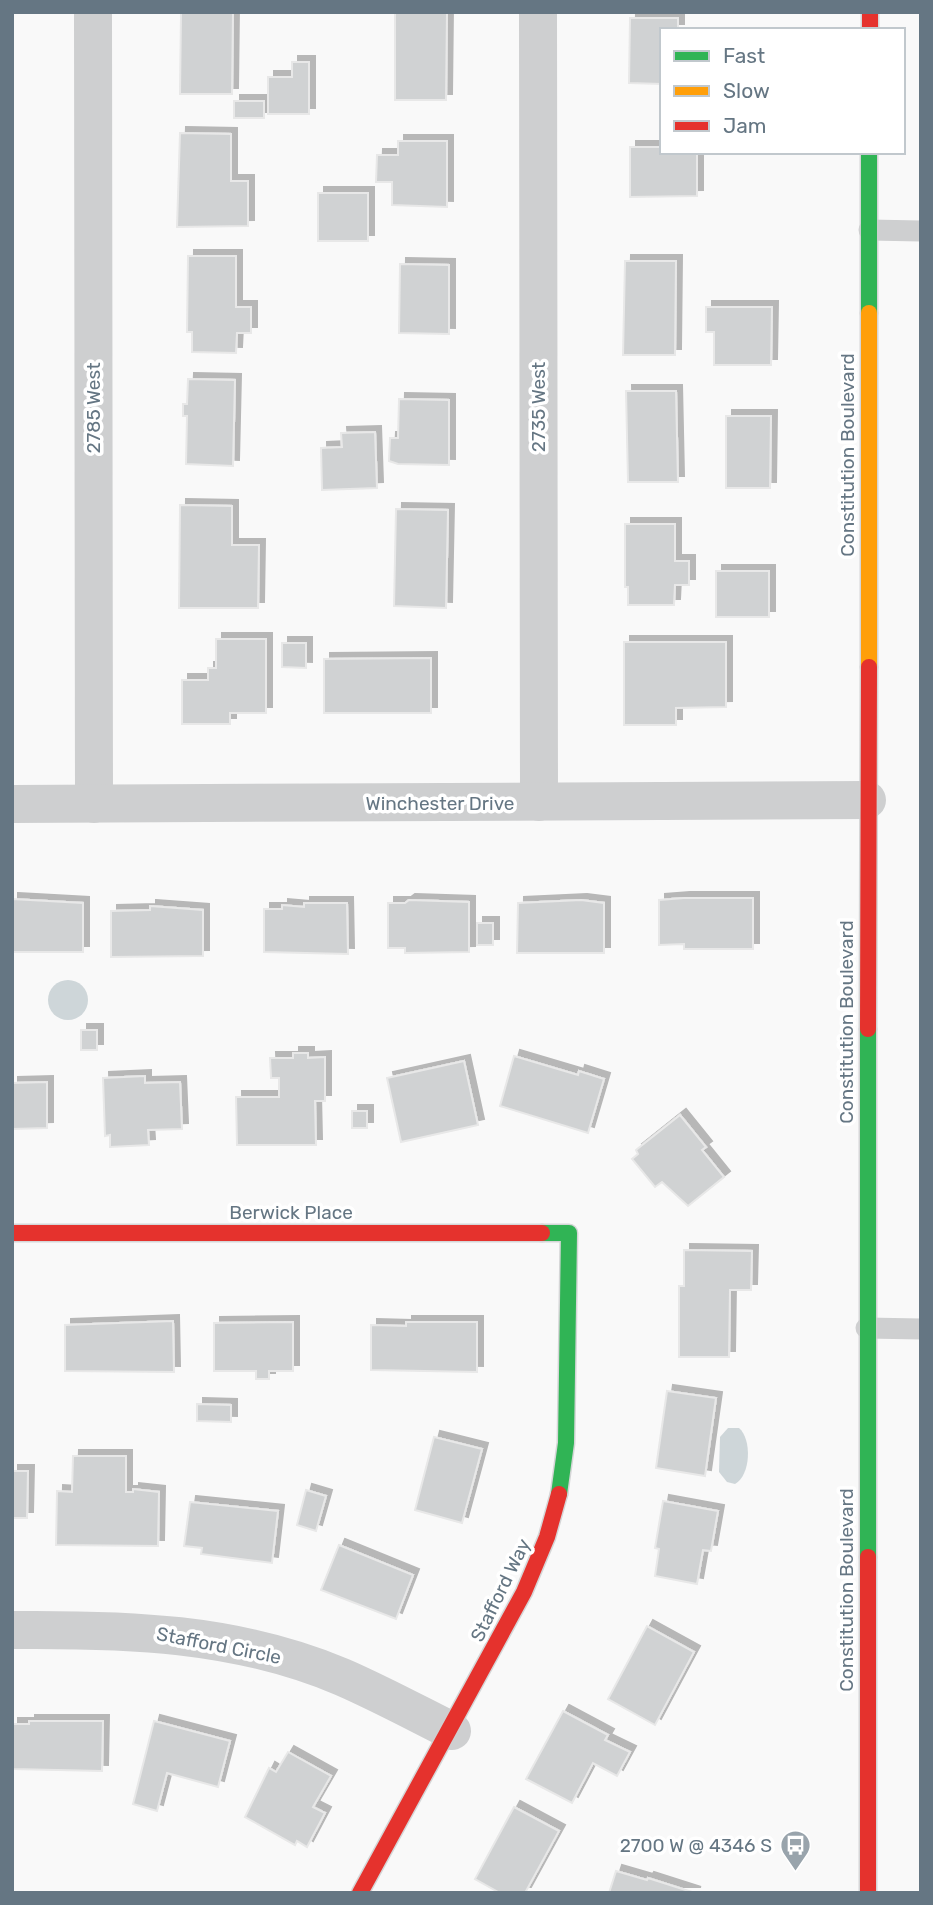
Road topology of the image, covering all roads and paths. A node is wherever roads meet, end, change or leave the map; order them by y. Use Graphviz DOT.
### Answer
graph roads {
  1 [pos="93,12"];
  2 [pos="537,12"];
  3 [pos="869,154"];
  4 [pos="869,230"];
  5 [pos="921,231"];
  6 [pos="867,800"];
  7 [pos="539,802"];
  8 [pos="12,804"];
  9 [pos="93,804"];
  10 [pos="12,1233"];
  11 [pos="569,1233"];
  12 [pos="866,1328"];
  13 [pos="921,1329"];
  14 [pos="12,1630"];
  15 [pos="452,1731"];
  16 [pos="360,1893"];
  17 [pos="868,1893"];
  1 -- 9 [label="street, 2785 West"];
  2 -- 7 [label="street, 2735 West"];
  3 -- 4 [label="main road, Constitution Boulevard"];
  4 -- 5 [label="lane"];
  4 -- 6 [label="main road, Constitution Boulevard"];
  6 -- 7 [label="street, Winchester Drive"];
  6 -- 12 [label="main road, Constitution Boulevard"];
  7 -- 9 [label="street, Winchester Drive"];
  8 -- 9 [label="street, Winchester Drive"];
  10 -- 11 [label="main road, Berwick Place"];
  11 -- 15 [label="main road, Stafford Way"];
  12 -- 13 [label="lane"];
  12 -- 17 [label="main road, Constitution Boulevard"];
  14 -- 15 [label="street, Stafford Circle"];
  15 -- 16 [label="main road, Stafford Way"];
}
